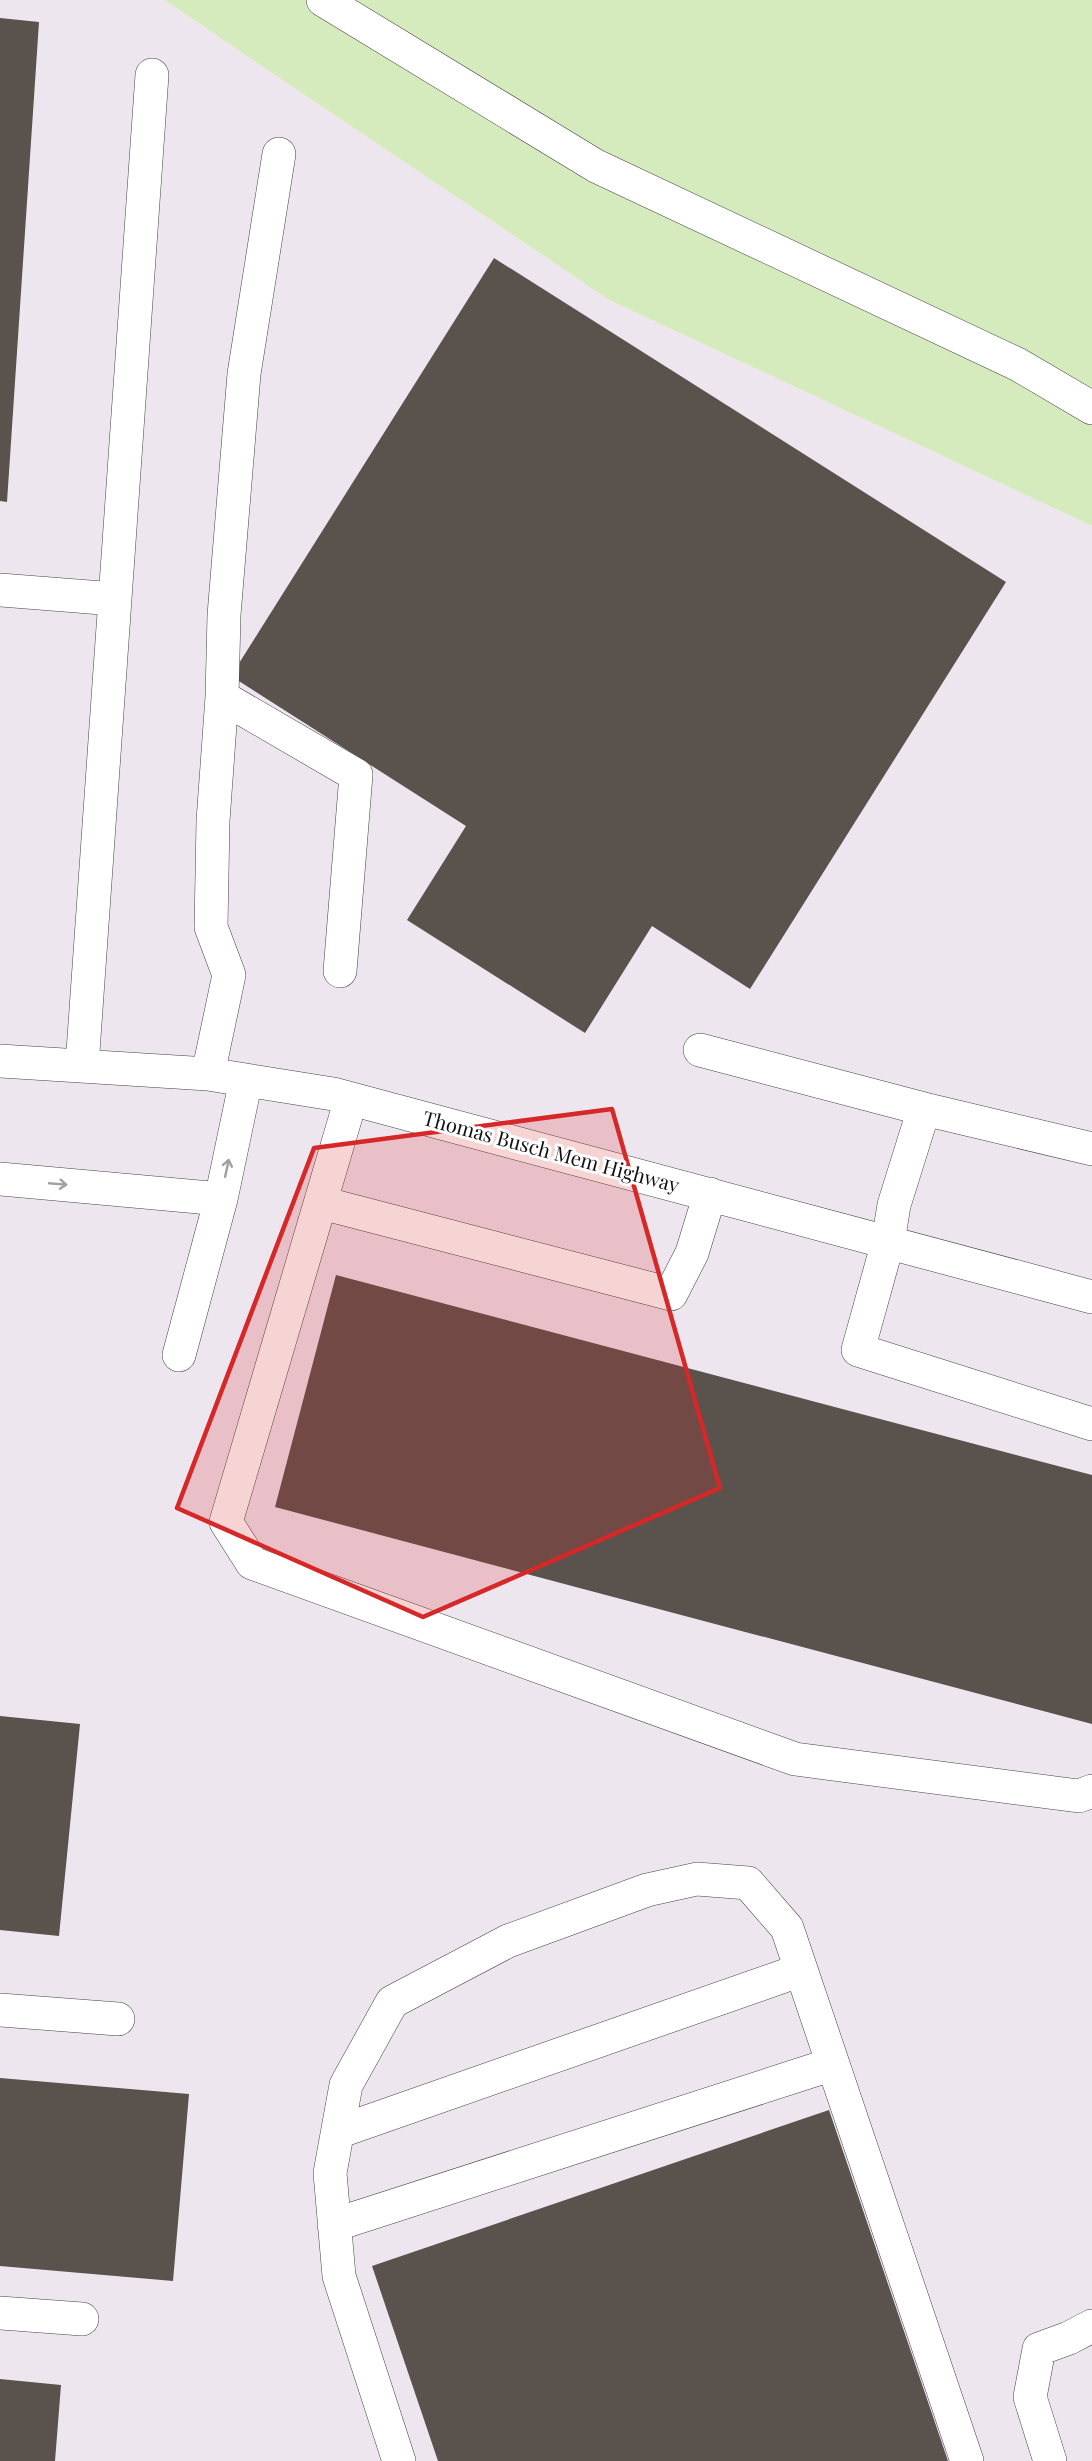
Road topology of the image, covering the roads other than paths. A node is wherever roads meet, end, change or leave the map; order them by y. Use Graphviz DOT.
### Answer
graph roads {
  1 [pos="323,0"];
  2 [pos="152,75"];
  3 [pos="279,154"];
  4 [pos="1092,408"];
  5 [pos="0,590"];
  6 [pos="116,599"];
  7 [pos="222,697"];
  8 [pos="340,971"];
  9 [pos="700,1050"];
  10 [pos="0,1061"];
  11 [pos="82,1066"];
  12 [pos="208,1074"];
  13 [pos="246,1080"];
  14 [pos="351,1099"];
  15 [pos="924,1109"];
  16 [pos="1092,1149"];
  17 [pos="0,1179"];
  18 [pos="710,1194"];
  19 [pos="220,1199"];
  20 [pos="322,1203"];
  21 [pos="888,1242"];
  22 [pos="1092,1297"];
  23 [pos="179,1355"];
  24 [pos="1092,1425"];
  25 [pos="1092,1791"];
  26 [pos="801,1970"];
  27 [pos="0,2010"];
  28 [pos="118,2019"];
  29 [pos="833,2064"];
  30 [pos="338,2132"];
  31 [pos="334,2225"];
  32 [pos="0,2313"];
  33 [pos="82,2319"];
  34 [pos="1092,2326"];
  35 [pos="399,2461"];
  36 [pos="967,2461"];
  37 [pos="1050,2461"];
  1 -- 4 [label="street"];
  2 -- 6 [label="street"];
  3 -- 7 [label="street"];
  5 -- 6 [label="street"];
  6 -- 11 [label="street"];
  7 -- 8 [label="street"];
  7 -- 12 [label="street"];
  9 -- 15 [label="street"];
  10 -- 11 [label="street, Thomas Busch Mem Highway"];
  11 -- 12 [label="street, Thomas Busch Mem Highway"];
  12 -- 13 [label="street, Thomas Busch Mem Highway"];
  13 -- 14 [label="street, Thomas Busch Mem Highway"];
  19 -- 13 [label="street, one-way"];
  14 -- 18 [label="street, Thomas Busch Mem Highway"];
  14 -- 20 [label="street"];
  15 -- 16 [label="street"];
  15 -- 21 [label="street"];
  17 -- 19 [label="street, one-way"];
  18 -- 20 [label="street"];
  18 -- 21 [label="street, Thomas Busch Mem Highway"];
  19 -- 23 [label="street"];
  20 -- 25 [label="street"];
  21 -- 22 [label="street, Thomas Busch Mem Highway"];
  21 -- 24 [label="street"];
  26 -- 29 [label="street"];
  26 -- 30 [label="street"];
  26 -- 30 [label="street"];
  27 -- 28 [label="street"];
  29 -- 31 [label="street"];
  29 -- 36 [label="street"];
  30 -- 31 [label="street"];
  31 -- 35 [label="street"];
  32 -- 33 [label="street"];
  34 -- 37 [label="street"];
}
